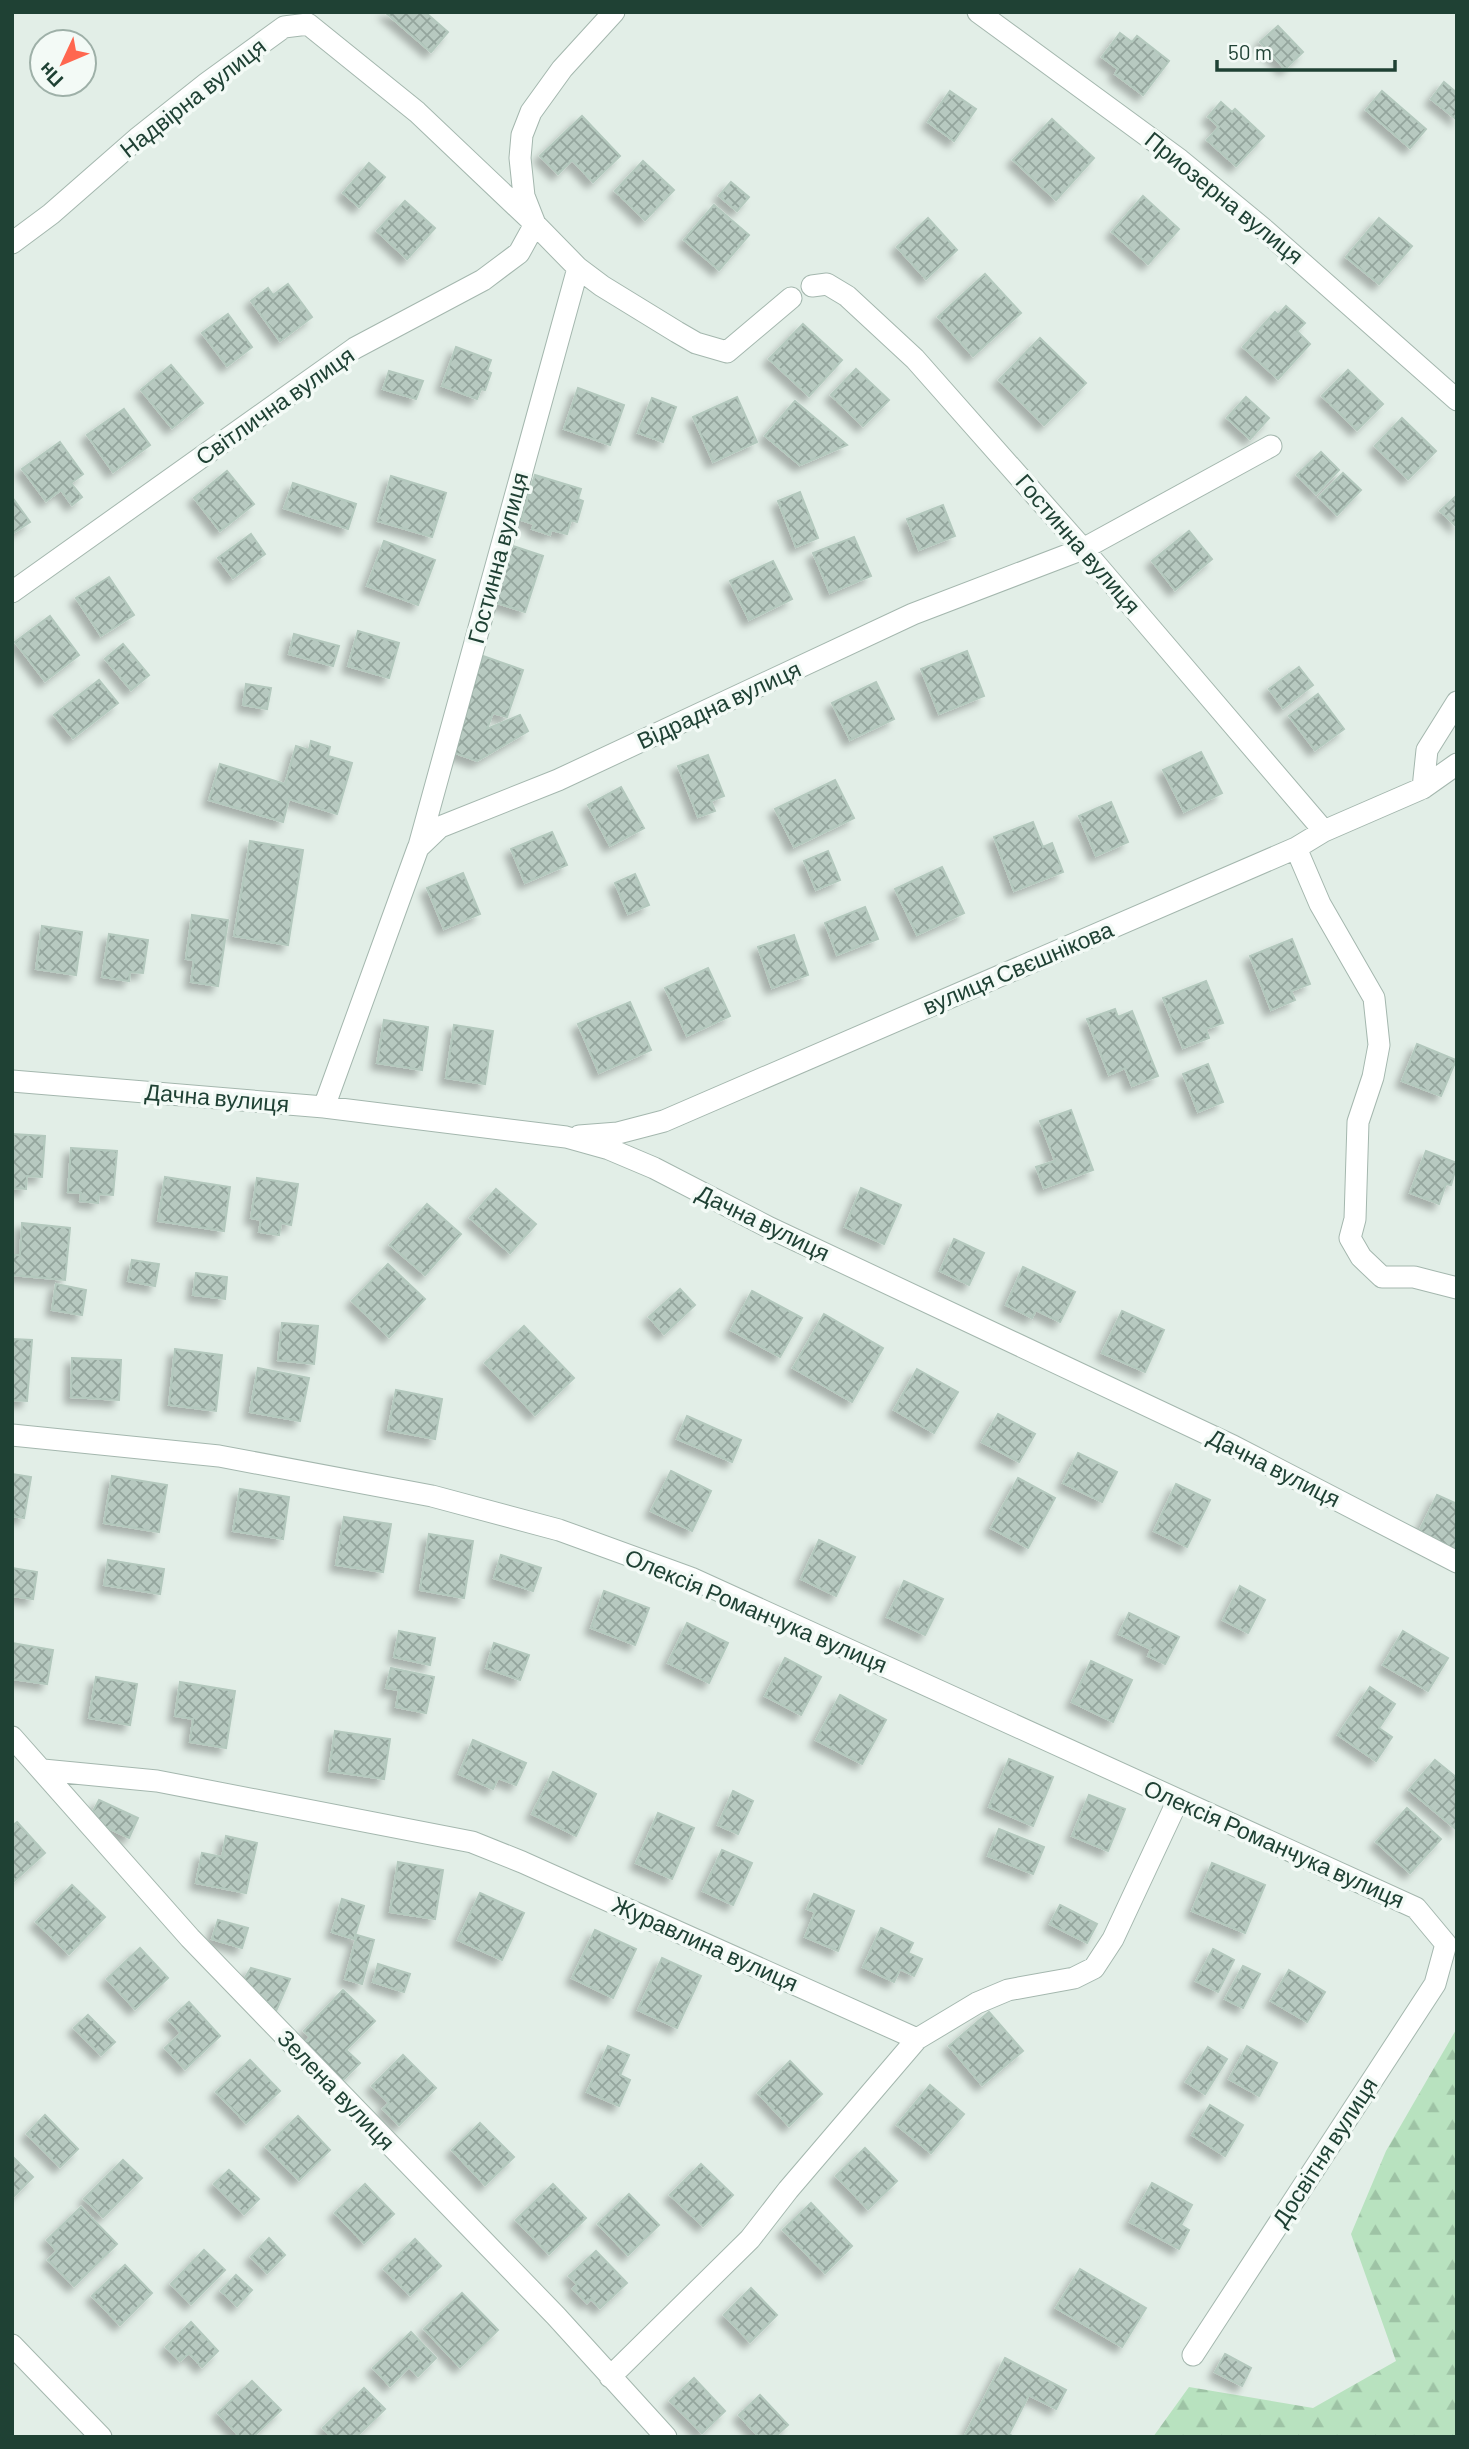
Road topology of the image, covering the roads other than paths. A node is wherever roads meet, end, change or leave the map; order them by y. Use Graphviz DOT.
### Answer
graph roads {
  1 [pos="614,12"];
  2 [pos="978,12"];
  3 [pos="535,223"];
  4 [pos="12,243"];
  5 [pos="578,268"];
  6 [pos="812,286"];
  7 [pos="791,298"];
  8 [pos="1457,400"];
  9 [pos="1271,446"];
  10 [pos="1083,549"];
  11 [pos="12,592"];
  12 [pos="1457,702"];
  13 [pos="1457,764"];
  14 [pos="1423,788"];
  15 [pos="1324,831"];
  16 [pos="418,848"];
  17 [pos="1296,848"];
  18 [pos="12,1080"];
  19 [pos="324,1107"];
  20 [pos="566,1137"];
  21 [pos="1457,1288"];
  22 [pos="12,1435"];
  23 [pos="1457,1562"];
  24 [pos="12,1737"];
  25 [pos="43,1770"];
  26 [pos="1178,1800"];
  27 [pos="1446,1944"];
  28 [pos="917,2039"];
  29 [pos="12,2345"];
  30 [pos="1193,2355"];
  31 [pos="610,2377"];
  32 [pos="101,2437"];
  33 [pos="666,2437"];
  1 -- 3 [label="street"];
  2 -- 8 [label="street, Приозерна вулиця"];
  3 -- 4 [label="street, Надвірна вулиця"];
  3 -- 5 [label="street"];
  3 -- 11 [label="street, Світлична вулиця"];
  5 -- 7 [label="street"];
  5 -- 16 [label="street, Гостинна вулиця"];
  6 -- 10 [label="street, Гостинна вулиця"];
  9 -- 10 [label="street, Відрадна вулиця"];
  10 -- 15 [label="street, Гостинна вулиця"];
  10 -- 16 [label="street, Відрадна вулиця"];
  12 -- 14 [label="street"];
  13 -- 14 [label="street, вулиця Свєшнікова"];
  14 -- 15 [label="street, вулиця Свєшнікова"];
  15 -- 17 [label="street, вулиця Свєшнікова"];
  16 -- 19 [label="street, Відрадна вулиця"];
  17 -- 20 [label="street, вулиця Свєшнікова"];
  17 -- 21 [label="street"];
  18 -- 19 [label="street, Дачна вулиця"];
  19 -- 20 [label="street, Дачна вулиця"];
  20 -- 23 [label="street, Дачна вулиця"];
  22 -- 26 [label="street, Олексія Романчука вулиця"];
  24 -- 25 [label="street, Зелена вулиця"];
  25 -- 28 [label="street, Журавлина вулиця"];
  25 -- 31 [label="street, Зелена вулиця"];
  26 -- 27 [label="street, Олексія Романчука вулиця"];
  26 -- 28 [label="street"];
  27 -- 30 [label="street, Досвітня вулиця"];
  28 -- 31 [label="street"];
  29 -- 32 [label="street"];
  31 -- 33 [label="street, Зелена вулиця"];
}
